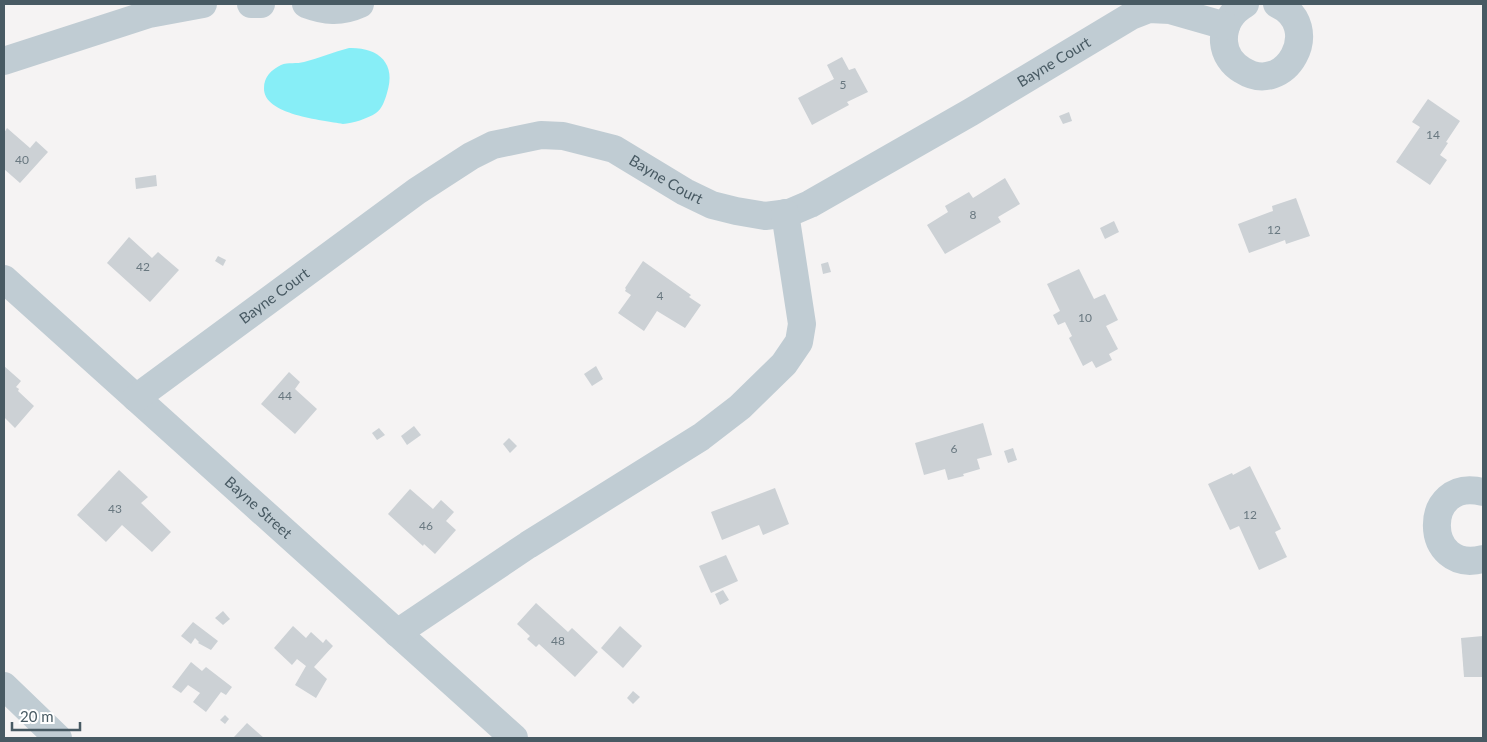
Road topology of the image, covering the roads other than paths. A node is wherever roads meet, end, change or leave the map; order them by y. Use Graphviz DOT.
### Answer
graph roads {
  1 [pos="202,4"];
  2 [pos="251,4"];
  3 [pos="261,4"];
  4 [pos="306,4"];
  5 [pos="360,4"];
  6 [pos="1245,4"];
  7 [pos="1277,4"];
  8 [pos="1226,26"];
  9 [pos="4,61"];
  10 [pos="785,214"];
  11 [pos="4,279"];
  12 [pos="136,398"];
  13 [pos="1483,492"];
  14 [pos="1483,559"];
  15 [pos="396,632"];
  16 [pos="4,686"];
  17 [pos="58,738"];
  18 [pos="514,738"];
  1 -- 9 [label="street"];
  2 -- 3 [label="street"];
  4 -- 5 [label="street"];
  6 -- 8 [label="street"];
  7 -- 8 [label="street"];
  8 -- 10 [label="street, Bayne Court"];
  10 -- 12 [label="street, Bayne Court"];
  10 -- 15 [label="street"];
  11 -- 12 [label="street, Bayne Street"];
  12 -- 15 [label="street, Bayne Street"];
  13 -- 14 [label="street"];
  15 -- 18 [label="street, Bayne Street"];
  16 -- 17 [label="street"];
}
